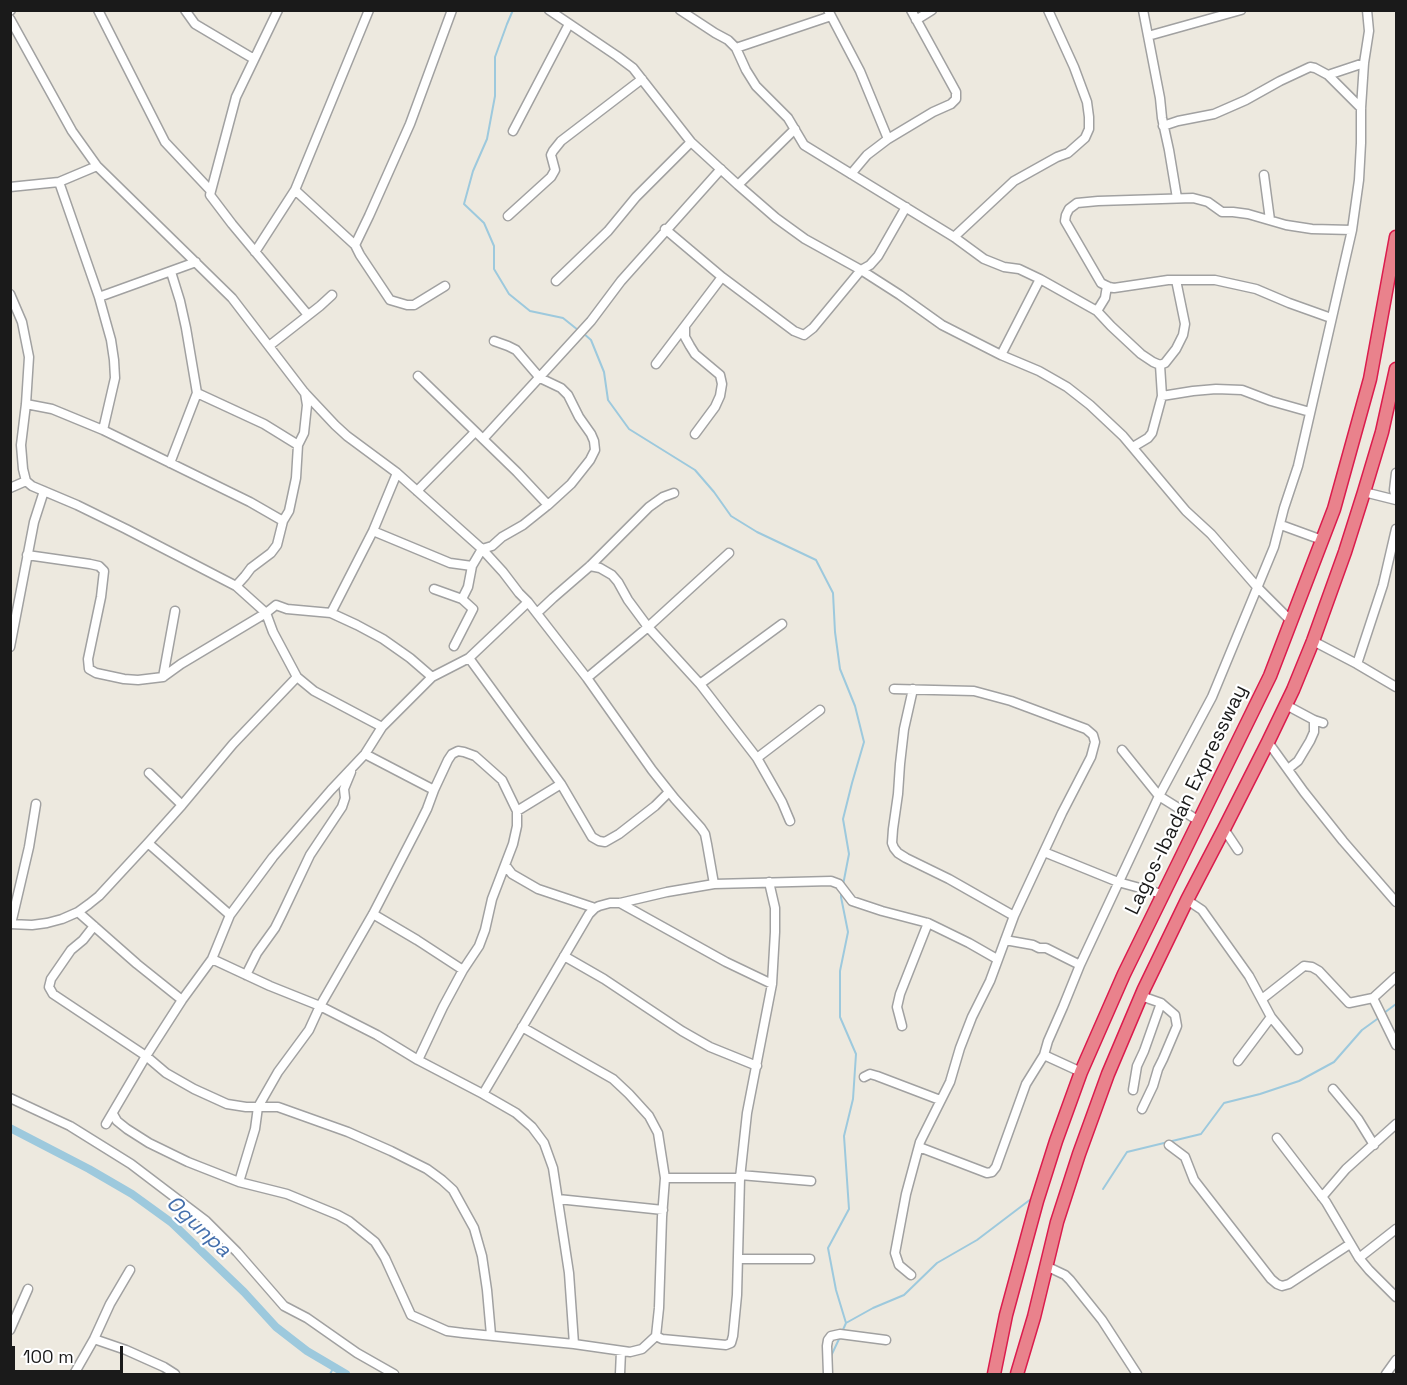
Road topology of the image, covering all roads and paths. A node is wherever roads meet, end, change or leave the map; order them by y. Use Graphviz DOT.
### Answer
graph roads {
  1 [pos="98,10"];
  2 [pos="185,10"];
  3 [pos="278,10"];
  4 [pos="369,10"];
  5 [pos="452,10"];
  6 [pos="549,10"];
  7 [pos="680,10"];
  8 [pos="911,10"];
  9 [pos="932,10"];
  10 [pos="1048,10"];
  11 [pos="1143,10"];
  12 [pos="1241,10"];
  13 [pos="1367,10"];
  14 [pos="830,13"];
  15 [pos="10,19"];
  16 [pos="916,20"];
  17 [pos="569,24"];
  18 [pos="1148,36"];
  19 [pos="736,48"];
  20 [pos="254,59"];
  21 [pos="1364,63"];
  22 [pos="1328,75"];
  23 [pos="642,79"];
  24 [pos="1361,108"];
  25 [pos="1164,126"];
  26 [pos="795,129"];
  27 [pos="513,131"];
  28 [pos="888,139"];
  29 [pos="691,142"];
  30 [pos="97,166"];
  31 [pos="721,169"];
  32 [pos="851,174"];
  33 [pos="1264,175"];
  34 [pos="59,182"];
  35 [pos="738,185"];
  36 [pos="10,187"];
  37 [pos="211,190"];
  38 [pos="295,190"];
  39 [pos="1177,198"];
  40 [pos="906,207"];
  41 [pos="508,216"];
  42 [pos="1270,220"];
  43 [pos="665,229"];
  44 [pos="1352,230"];
  45 [pos="954,237"];
  46 [pos="1396,237"];
  47 [pos="355,244"];
  48 [pos="255,252"];
  49 [pos="196,262"];
  50 [pos="861,270"];
  51 [pos="171,272"];
  52 [pos="722,277"];
  53 [pos="1040,279"];
  54 [pos="1176,280"];
  55 [pos="556,281"];
  56 [pos="445,286"];
  57 [pos="1107,286"];
  58 [pos="10,294"];
  59 [pos="332,295"];
  60 [pos="99,297"];
  61 [pos="1097,310"];
  62 [pos="308,315"];
  63 [pos="1332,318"];
  64 [pos="685,327"];
  65 [pos="494,340"];
  66 [pos="268,346"];
  67 [pos="1001,355"];
  68 [pos="656,364"];
  69 [pos="1160,365"];
  70 [pos="1396,369"];
  71 [pos="418,376"];
  72 [pos="540,378"];
  73 [pos="304,392"];
  74 [pos="197,393"];
  75 [pos="1162,396"];
  76 [pos="1394,397"];
  77 [pos="26,404"];
  78 [pos="1310,412"];
  79 [pos="103,430"];
  80 [pos="475,432"];
  81 [pos="695,434"];
  82 [pos="483,439"];
  83 [pos="298,445"];
  84 [pos="1133,447"];
  85 [pos="170,463"];
  86 [pos="397,473"];
  87 [pos="1396,473"];
  88 [pos="26,481"];
  89 [pos="10,488"];
  90 [pos="44,491"];
  91 [pos="417,491"];
  92 [pos="1364,492"];
  93 [pos="674,493"];
  94 [pos="1396,500"];
  95 [pos="548,505"];
  96 [pos="283,521"];
  97 [pos="1281,525"];
  98 [pos="1396,529"];
  99 [pos="373,531"];
  100 [pos="1322,540"];
  101 [pos="482,549"];
  102 [pos="729,553"];
  103 [pos="27,555"];
  104 [pos="472,566"];
  105 [pos="590,566"];
  106 [pos="236,586"];
  107 [pos="1258,588"];
  108 [pos="434,589"];
  109 [pos="462,598"];
  110 [pos="528,602"];
  111 [pos="175,611"];
  112 [pos="266,613"];
  113 [pos="331,613"];
  114 [pos="537,613"];
  115 [pos="1292,622"];
  116 [pos="782,624"];
  117 [pos="648,627"];
  118 [pos="1313,641"];
  119 [pos="454,646"];
  120 [pos="10,647"];
  121 [pos="469,658"];
  122 [pos="1357,664"];
  123 [pos="163,677"];
  124 [pos="297,677"];
  125 [pos="432,677"];
  126 [pos="587,678"];
  127 [pos="700,684"];
  128 [pos="1396,687"];
  129 [pos="894,689"];
  130 [pos="914,689"];
  131 [pos="1286,705"];
  132 [pos="820,710"];
  133 [pos="382,727"];
  134 [pos="1268,742"];
  135 [pos="1122,750"];
  136 [pos="365,754"];
  137 [pos="758,758"];
  138 [pos="353,767"];
  139 [pos="1288,769"];
  140 [pos="149,773"];
  141 [pos="561,783"];
  142 [pos="434,790"];
  143 [pos="669,792"];
  144 [pos="1159,796"];
  145 [pos="36,804"];
  146 [pos="182,805"];
  147 [pos="517,811"];
  148 [pos="790,821"];
  149 [pos="1199,821"];
  150 [pos="1224,830"];
  151 [pos="148,843"];
  152 [pos="1238,850"];
  153 [pos="1044,852"];
  154 [pos="506,866"];
  155 [pos="769,882"];
  156 [pos="1118,882"];
  157 [pos="714,884"];
  158 [pos="1162,894"];
  159 [pos="1187,900"];
  160 [pos="1396,902"];
  161 [pos="620,903"];
  162 [pos="595,908"];
  163 [pos="78,912"];
  164 [pos="373,914"];
  165 [pos="230,915"];
  166 [pos="1014,916"];
  167 [pos="928,923"];
  168 [pos="11,924"];
  169 [pos="94,926"];
  170 [pos="1005,940"];
  171 [pos="564,956"];
  172 [pos="212,959"];
  173 [pos="997,959"];
  174 [pos="1080,965"];
  175 [pos="463,970"];
  176 [pos="246,975"];
  177 [pos="1396,977"];
  178 [pos="772,984"];
  179 [pos="1141,996"];
  180 [pos="1262,999"];
  181 [pos="182,1000"];
  182 [pos="1161,1003"];
  183 [pos="1376,1004"];
  184 [pos="320,1006"];
  185 [pos="1271,1017"];
  186 [pos="902,1026"];
  187 [pos="522,1027"];
  188 [pos="1396,1045"];
  189 [pos="1298,1050"];
  190 [pos="1044,1054"];
  191 [pos="146,1056"];
  192 [pos="418,1060"];
  193 [pos="1238,1061"];
  194 [pos="757,1066"];
  195 [pos="1081,1072"];
  196 [pos="864,1077"];
  197 [pos="1154,1077"];
  198 [pos="1135,1080"];
  199 [pos="1333,1089"];
  200 [pos="1132,1090"];
  201 [pos="483,1094"];
  202 [pos="10,1098"];
  203 [pos="940,1100"];
  204 [pos="258,1107"];
  205 [pos="1142,1108"];
  206 [pos="113,1114"];
  207 [pos="106,1124"];
  208 [pos="1396,1124"];
  209 [pos="1277,1138"];
  210 [pos="1169,1145"];
  211 [pos="1374,1145"];
  212 [pos="919,1147"];
  213 [pos="740,1176"];
  214 [pos="665,1178"];
  215 [pos="811,1181"];
  216 [pos="239,1182"];
  217 [pos="1322,1197"];
  218 [pos="558,1199"];
  219 [pos="663,1210"];
  220 [pos="1396,1229"];
  221 [pos="1350,1244"];
  222 [pos="738,1258"];
  223 [pos="1359,1258"];
  224 [pos="810,1259"];
  225 [pos="1046,1266"];
  226 [pos="130,1270"];
  227 [pos="911,1275"];
  228 [pos="28,1289"];
  229 [pos="1396,1297"];
  230 [pos="10,1330"];
  231 [pos="490,1335"];
  232 [pos="656,1336"];
  233 [pos="94,1339"];
  234 [pos="886,1340"];
  235 [pos="574,1344"];
  236 [pos="621,1351"];
  237 [pos="1396,1360"];
  238 [pos="74,1374"];
  239 [pos="175,1374"];
  240 [pos="394,1374"];
  241 [pos="620,1374"];
  242 [pos="828,1374"];
  243 [pos="994,1374"];
  244 [pos="1017,1374"];
  245 [pos="1137,1374"];
  246 [pos="1386,1374"];
  1 -- 37 [label="street"];
  2 -- 20 [label="street"];
  3 -- 20 [label="street"];
  4 -- 38 [label="street"];
  5 -- 47 [label="street"];
  6 -- 17 [label="street"];
  7 -- 19 [label="street"];
  8 -- 16 [label="street"];
  9 -- 16 [label="street"];
  10 -- 45 [label="street"];
  11 -- 18 [label="street"];
  12 -- 18 [label="street"];
  13 -- 21 [label="street"];
  14 -- 19 [label="street"];
  14 -- 28 [label="street"];
  15 -- 30 [label="street"];
  16 -- 28 [label="street"];
  17 -- 23 [label="street"];
  17 -- 27 [label="street"];
  18 -- 25 [label="street"];
  19 -- 26 [label="street"];
  20 -- 37 [label="street"];
  21 -- 22 [label="street"];
  21 -- 24 [label="street"];
  22 -- 24 [label="street"];
  22 -- 25 [label="street"];
  23 -- 29 [label="street"];
  23 -- 41 [label="street"];
  24 -- 44 [label="street"];
  25 -- 39 [label="street"];
  26 -- 32 [label="street"];
  26 -- 35 [label="street"];
  28 -- 32 [label="street"];
  29 -- 31 [label="street"];
  29 -- 55 [label="street"];
  30 -- 34 [label="street"];
  30 -- 49 [label="street"];
  31 -- 35 [label="street"];
  31 -- 43 [label="street"];
  32 -- 40 [label="street"];
  33 -- 42 [label="street"];
  34 -- 36 [label="street"];
  34 -- 60 [label="street"];
  35 -- 50 [label="street"];
  37 -- 48 [label="street"];
  38 -- 47 [label="street"];
  38 -- 48 [label="street"];
  39 -- 42 [label="street"];
  39 -- 57 [label="street"];
  40 -- 45 [label="street"];
  40 -- 50 [label="street"];
  42 -- 44 [label="street"];
  43 -- 52 [label="street"];
  43 -- 72 [label="street"];
  44 -- 63 [label="street"];
  45 -- 53 [label="street"];
  46 -- 100 [label="highway, Lagos-Ibadan Expressway"];
  47 -- 56 [label="street"];
  48 -- 62 [label="street"];
  49 -- 51 [label="street"];
  49 -- 66 [label="street"];
  50 -- 52 [label="street"];
  50 -- 67 [label="street"];
  51 -- 60 [label="street"];
  51 -- 74 [label="street"];
  52 -- 64 [label="street"];
  53 -- 61 [label="street"];
  53 -- 67 [label="street"];
  54 -- 57 [label="street"];
  54 -- 63 [label="street"];
  54 -- 69 [label="street"];
  57 -- 61 [label="street"];
  58 -- 77 [label="street"];
  59 -- 62 [label="street"];
  60 -- 79 [label="street"];
  61 -- 69 [label="street"];
  62 -- 66 [label="street"];
  63 -- 78 [label="street"];
  64 -- 68 [label="street"];
  64 -- 81 [label="street"];
  65 -- 72 [label="street"];
  66 -- 73 [label="street"];
  67 -- 84 [label="street"];
  69 -- 75 [label="street"];
  70 -- 76 [label="highway"];
  71 -- 80 [label="street"];
  72 -- 82 [label="street"];
  72 -- 95 [label="street"];
  73 -- 83 [label="street"];
  73 -- 86 [label="street"];
  74 -- 83 [label="street"];
  74 -- 85 [label="street"];
  75 -- 78 [label="street"];
  75 -- 84 [label="street"];
  76 -- 92 [label="highway"];
  77 -- 79 [label="street"];
  77 -- 88 [label="street"];
  78 -- 97 [label="street"];
  79 -- 85 [label="street"];
  80 -- 82 [label="street"];
  80 -- 91 [label="street"];
  82 -- 95 [label="street"];
  83 -- 96 [label="street"];
  84 -- 107 [label="street"];
  85 -- 96 [label="street"];
  86 -- 91 [label="street"];
  86 -- 99 [label="street"];
  87 -- 94 [label="street"];
  88 -- 89 [label="street"];
  88 -- 90 [label="street"];
  90 -- 103 [label="street"];
  90 -- 106 [label="street"];
  91 -- 101 [label="street"];
  92 -- 94 [label="street"];
  92 -- 118 [label="highway"];
  93 -- 105 [label="street"];
  95 -- 101 [label="street"];
  96 -- 106 [label="street"];
  97 -- 100 [label="street"];
  97 -- 107 [label="street"];
  98 -- 122 [label="street"];
  99 -- 104 [label="street"];
  99 -- 113 [label="street"];
  100 -- 115 [label="highway, Lagos-Ibadan Expressway"];
  101 -- 104 [label="street"];
  101 -- 110 [label="street"];
  102 -- 117 [label="street"];
  103 -- 120 [label="street"];
  103 -- 123 [label="street"];
  104 -- 109 [label="street"];
  105 -- 114 [label="street"];
  105 -- 117 [label="street"];
  106 -- 112 [label="street"];
  107 -- 115 [label="street"];
  107 -- 144 [label="street"];
  108 -- 109 [label="street"];
  109 -- 119 [label="street"];
  110 -- 114 [label="street"];
  110 -- 121 [label="street"];
  111 -- 123 [label="street"];
  112 -- 113 [label="street"];
  112 -- 123 [label="street"];
  112 -- 124 [label="street"];
  113 -- 125 [label="street"];
  114 -- 126 [label="street"];
  115 -- 149 [label="highway, Lagos-Ibadan Expressway"];
  116 -- 127 [label="street"];
  117 -- 126 [label="street"];
  117 -- 127 [label="street"];
  118 -- 122 [label="street"];
  118 -- 131 [label="highway"];
  121 -- 125 [label="street"];
  121 -- 141 [label="street"];
  122 -- 128 [label="street"];
  124 -- 133 [label="street"];
  124 -- 146 [label="street"];
  125 -- 133 [label="street"];
  126 -- 143 [label="street"];
  127 -- 137 [label="street"];
  129 -- 130 [label="street"];
  130 -- 153 [label="street"];
  130 -- 166 [label="street"];
  131 -- 134 [label="highway"];
  131 -- 139 [label="street"];
  132 -- 137 [label="street"];
  133 -- 136 [label="street"];
  134 -- 139 [label="street"];
  134 -- 150 [label="highway"];
  135 -- 144 [label="street"];
  136 -- 138 [label="street"];
  136 -- 142 [label="street"];
  137 -- 148 [label="street"];
  138 -- 165 [label="street"];
  138 -- 176 [label="street"];
  139 -- 160 [label="street"];
  140 -- 146 [label="street"];
  141 -- 143 [label="street"];
  141 -- 147 [label="street"];
  142 -- 147 [label="street"];
  142 -- 164 [label="street"];
  143 -- 157 [label="street"];
  144 -- 149 [label="street"];
  144 -- 156 [label="street"];
  145 -- 168 [label="street"];
  146 -- 151 [label="street"];
  147 -- 154 [label="street"];
  149 -- 158 [label="highway, Lagos-Ibadan Expressway"];
  150 -- 152 [label="street"];
  150 -- 159 [label="highway"];
  151 -- 163 [label="street"];
  151 -- 165 [label="street"];
  153 -- 156 [label="street"];
  153 -- 166 [label="street"];
  154 -- 162 [label="street"];
  154 -- 175 [label="street"];
  155 -- 157 [label="street"];
  155 -- 167 [label="street"];
  155 -- 178 [label="street"];
  156 -- 158 [label="street"];
  156 -- 174 [label="street"];
  157 -- 161 [label="street"];
  158 -- 195 [label="highway, Lagos-Ibadan Expressway"];
  159 -- 179 [label="highway"];
  159 -- 180 [label="street"];
  161 -- 162 [label="street"];
  161 -- 178 [label="street"];
  162 -- 171 [label="street"];
  163 -- 168 [label="street"];
  163 -- 169 [label="street"];
  164 -- 175 [label="street"];
  164 -- 184 [label="street"];
  165 -- 172 [label="street"];
  166 -- 170 [label="street"];
  167 -- 173 [label="street"];
  167 -- 186 [label="street"];
  169 -- 181 [label="street"];
  169 -- 191 [label="street"];
  170 -- 173 [label="street"];
  170 -- 174 [label="street"];
  171 -- 187 [label="street"];
  171 -- 194 [label="street"];
  172 -- 176 [label="street"];
  172 -- 181 [label="street"];
  173 -- 203 [label="street"];
  174 -- 190 [label="street"];
  175 -- 192 [label="street"];
  176 -- 184 [label="street"];
  177 -- 183 [label="street"];
  178 -- 194 [label="street"];
  179 -- 182 [label="street"];
  179 -- 225 [label="highway"];
  180 -- 183 [label="street"];
  180 -- 185 [label="street"];
  181 -- 191 [label="street"];
  182 -- 197 [label="street"];
  182 -- 198 [label="street"];
  183 -- 188 [label="street"];
  184 -- 192 [label="street"];
  184 -- 204 [label="street"];
  185 -- 189 [label="street"];
  185 -- 193 [label="street"];
  187 -- 201 [label="street"];
  187 -- 214 [label="street"];
  190 -- 195 [label="street"];
  190 -- 212 [label="street"];
  191 -- 204 [label="street"];
  191 -- 206 [label="street"];
  192 -- 201 [label="street"];
  194 -- 213 [label="street"];
  195 -- 243 [label="highway, Lagos-Ibadan Expressway"];
  196 -- 203 [label="street"];
  197 -- 198 [label="street"];
  197 -- 205 [label="street"];
  198 -- 200 [label="street"];
  199 -- 211 [label="street"];
  201 -- 218 [label="street"];
  202 -- 240 [label="street"];
  203 -- 212 [label="street"];
  204 -- 216 [label="street"];
  204 -- 231 [label="street"];
  206 -- 207 [label="street"];
  206 -- 216 [label="street"];
  208 -- 211 [label="street"];
  209 -- 217 [label="street"];
  210 -- 221 [label="street"];
  211 -- 217 [label="street"];
  212 -- 227 [label="street"];
  213 -- 214 [label="street"];
  213 -- 215 [label="street"];
  213 -- 222 [label="street"];
  214 -- 219 [label="street"];
  216 -- 231 [label="street"];
  217 -- 221 [label="street"];
  218 -- 219 [label="street"];
  218 -- 235 [label="street"];
  219 -- 232 [label="street"];
  220 -- 223 [label="street"];
  221 -- 223 [label="street"];
  222 -- 224 [label="street"];
  222 -- 232 [label="street"];
  223 -- 229 [label="street"];
  225 -- 244 [label="highway"];
  225 -- 245 [label="street"];
  226 -- 233 [label="street"];
  228 -- 230 [label="street"];
  231 -- 235 [label="street"];
  232 -- 236 [label="street"];
  233 -- 238 [label="street"];
  233 -- 239 [label="street"];
  234 -- 242 [label="street"];
  235 -- 236 [label="street"];
  236 -- 241 [label="street"];
  237 -- 246 [label="street"];
}
